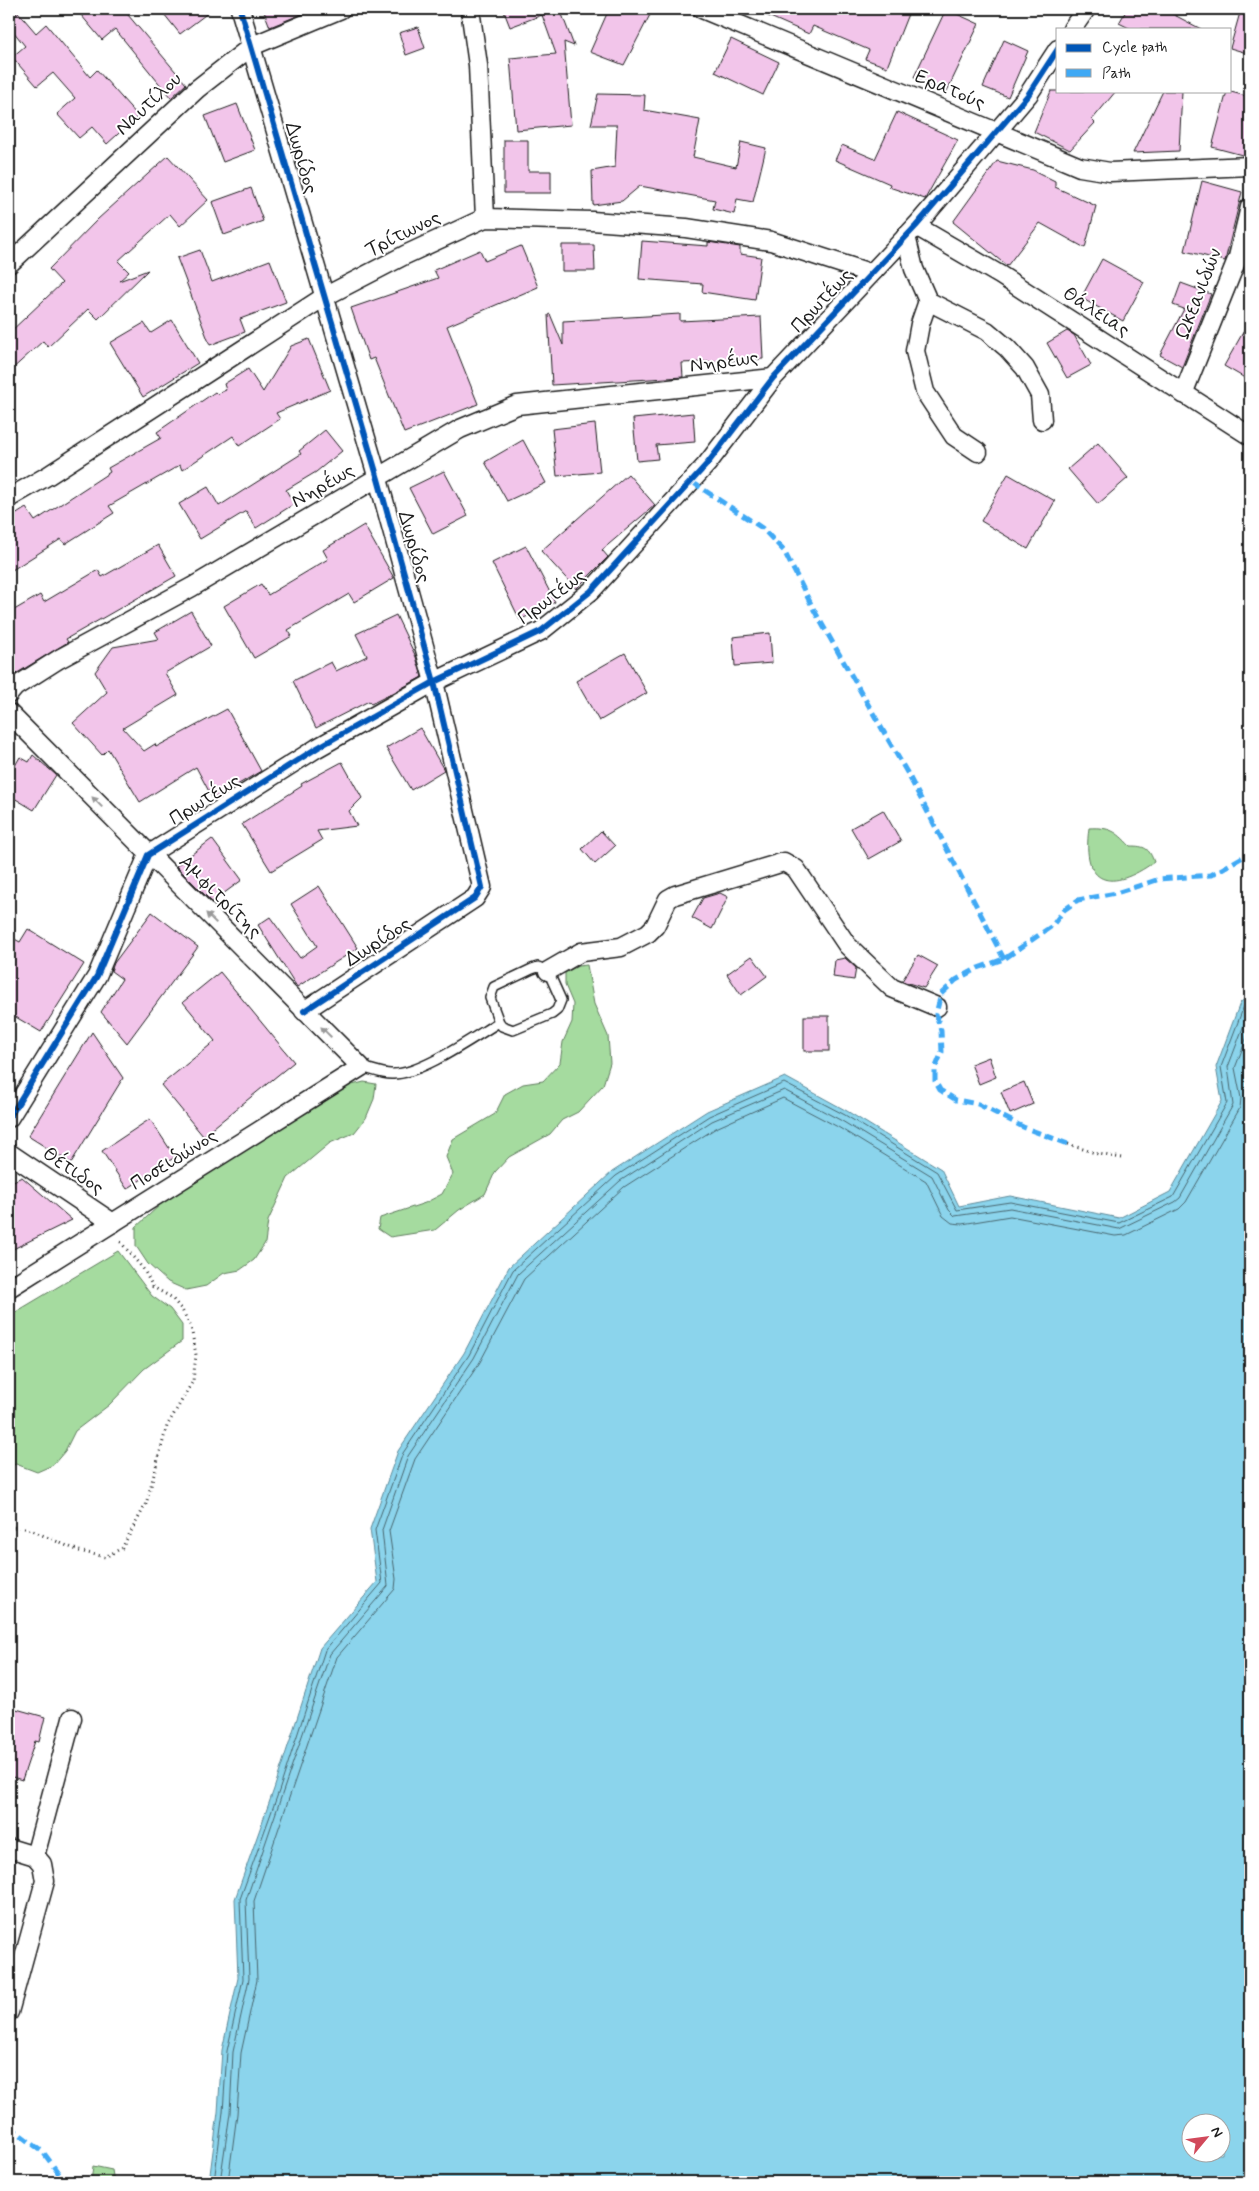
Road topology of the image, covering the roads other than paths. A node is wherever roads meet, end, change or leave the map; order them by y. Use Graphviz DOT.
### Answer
graph roads {
  1 [pos="240,9"];
  2 [pos="341,9"];
  3 [pos="470,9"];
  4 [pos="702,9"];
  5 [pos="1086,9"];
  6 [pos="1073,28"];
  7 [pos="252,46"];
  8 [pos="1056,52"];
  9 [pos="995,132"];
  10 [pos="1250,166"];
  11 [pos="1250,207"];
  12 [pos="485,218"];
  13 [pos="911,231"];
  14 [pos="9,264"];
  15 [pos="870,274"];
  16 [pos="324,297"];
  17 [pos="928,301"];
  18 [pos="773,378"];
  19 [pos="1183,394"];
  20 [pos="1042,420"];
  21 [pos="1250,436"];
  22 [pos="978,452"];
  23 [pos="378,479"];
  24 [pos="9,498"];
  25 [pos="434,682"];
  26 [pos="9,694"];
  27 [pos="9,713"];
  28 [pos="148,855"];
  29 [pos="548,971"];
  30 [pos="937,1007"];
  31 [pos="304,1011"];
  32 [pos="499,1022"];
  33 [pos="361,1067"];
  34 [pos="9,1118"];
  35 [pos="9,1153"];
  36 [pos="113,1223"];
  37 [pos="9,1288"];
  38 [pos="72,1718"];
  39 [pos="9,1848"];
  40 [pos="35,1856"];
  41 [pos="9,2012"];
  1 -- 7 [label="street, Δωρίδος"];
  2 -- 7 [label="street, Ναυτίλου"];
  3 -- 12 [label="street"];
  4 -- 9 [label="street, Ερατούς"];
  5 -- 6 [label="street"];
  7 -- 14 [label="street, Ναυτίλου"];
  7 -- 16 [label="street, Δωρίδος"];
  8 -- 9 [label="street, Πρωτέως"];
  9 -- 10 [label="street, Ερατούς"];
  9 -- 13 [label="street, Πρωτέως"];
  11 -- 19 [label="street, Ωκεανιδών"];
  12 -- 15 [label="street, Τρίτωνος"];
  12 -- 16 [label="street, Τρίτωνος"];
  13 -- 15 [label="street, Πρωτέως"];
  13 -- 17 [label="street"];
  13 -- 19 [label="street, Θάλειας"];
  15 -- 18 [label="street, Πρωτέως"];
  16 -- 23 [label="street, Δωρίδος"];
  16 -- 24 [label="street, Τρίτωνος"];
  17 -- 20 [label="street"];
  17 -- 22 [label="street"];
  18 -- 23 [label="street, Νηρέως"];
  18 -- 25 [label="street, Πρωτέως"];
  19 -- 21 [label="street, Θάλειας"];
  23 -- 25 [label="street, Δωρίδος"];
  23 -- 26 [label="street, Νηρέως"];
  25 -- 28 [label="street, Πρωτέως"];
  25 -- 31 [label="street, Δωρίδος"];
  28 -- 27 [label="street, Αμφιτρίτης, one-way"];
  31 -- 28 [label="street, Αμφιτρίτης, one-way"];
  28 -- 34 [label="street"];
  29 -- 30 [label="street"];
  29 -- 32 [label="lane"];
  29 -- 32 [label="lane"];
  33 -- 31 [label="street, Αμφιτρίτης, one-way"];
  32 -- 33 [label="lane"];
  33 -- 36 [label="street, Ποσειδώνος"];
  35 -- 36 [label="street, Θέτιδος"];
  36 -- 37 [label="street, Ποσειδώνος"];
  38 -- 40 [label="street"];
  39 -- 40 [label="street"];
  40 -- 41 [label="street"];
}
